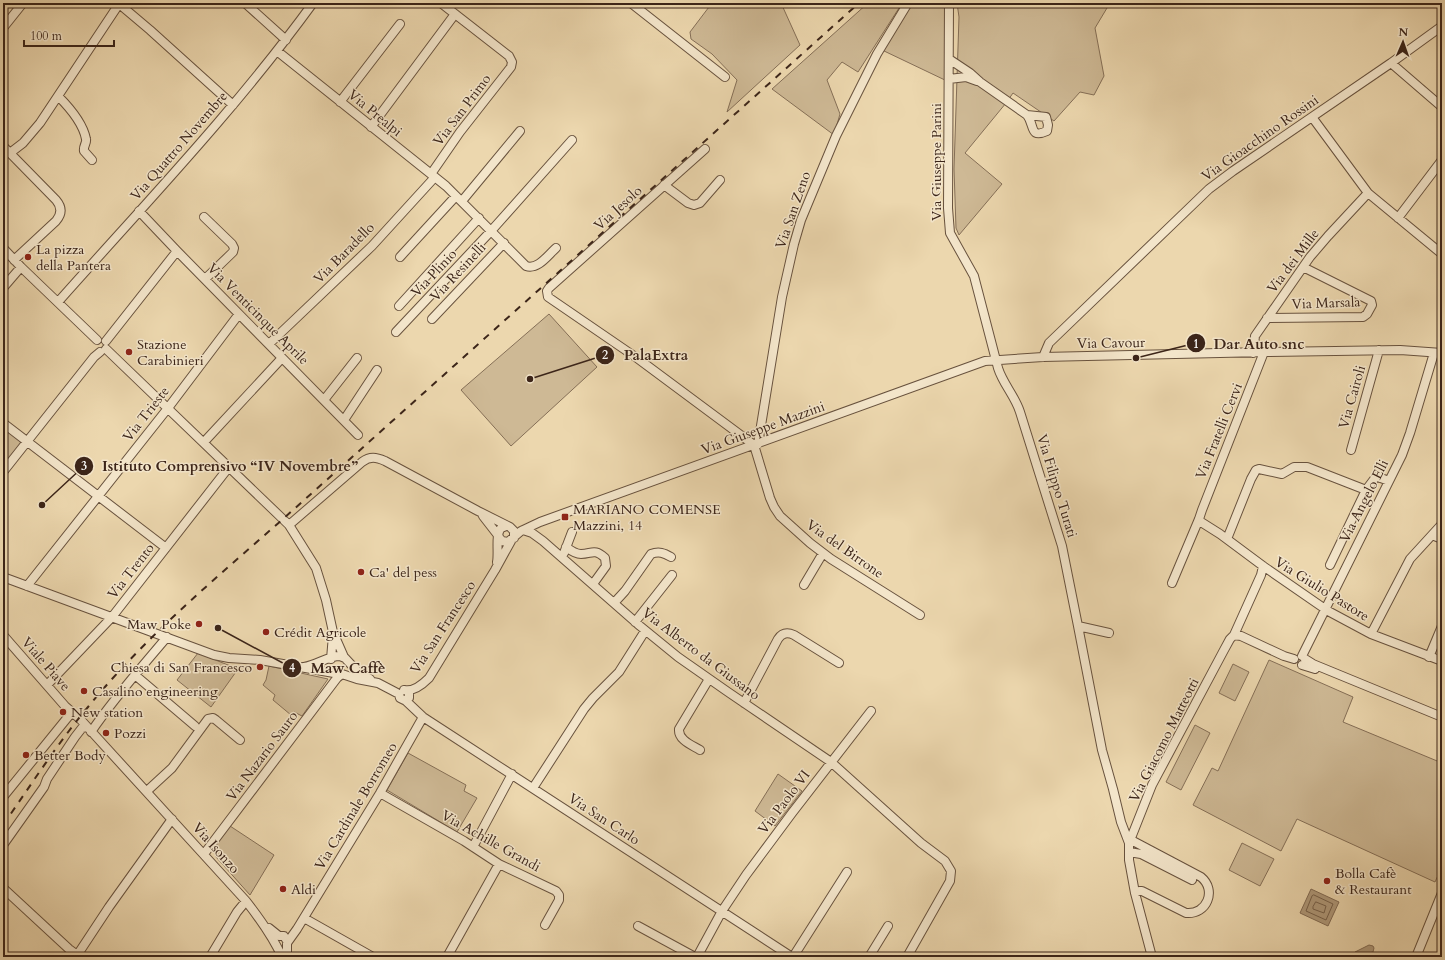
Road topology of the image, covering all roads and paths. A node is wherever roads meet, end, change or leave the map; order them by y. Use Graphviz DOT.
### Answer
graph roads {
  1 [pos="23,3"];
  2 [pos="119,3"];
  3 [pos="245,3"];
  4 [pos="313,3"];
  5 [pos="442,3"];
  6 [pos="631,3"];
  7 [pos="908,3"];
  8 [pos="949,3"];
  9 [pos="455,14"];
  10 [pos="400,24"];
  11 [pos="1442,26"];
  12 [pos="3,28"];
  13 [pos="286,40"];
  14 [pos="277,52"];
  15 [pos="949,59"];
  16 [pos="1391,63"];
  17 [pos="725,77"];
  18 [pos="949,79"];
  19 [pos="980,82"];
  20 [pos="58,96"];
  21 [pos="340,102"];
  22 [pos="232,105"];
  23 [pos="1442,107"];
  24 [pos="1027,115"];
  25 [pos="1312,117"];
  26 [pos="371,126"];
  27 [pos="520,130"];
  28 [pos="572,140"];
  29 [pos="3,146"];
  30 [pos="705,149"];
  31 [pos="10,153"];
  32 [pos="92,160"];
  33 [pos="1442,160"];
  34 [pos="432,175"];
  35 [pos="720,180"];
  36 [pos="664,185"];
  37 [pos="1368,193"];
  38 [pos="459,198"];
  39 [pos="139,211"];
  40 [pos="204,217"];
  41 [pos="479,218"];
  42 [pos="1398,218"];
  43 [pos="491,231"];
  44 [pos="504,243"];
  45 [pos="3,248"];
  46 [pos="556,248"];
  47 [pos="177,251"];
  48 [pos="1442,254"];
  49 [pos="400,257"];
  50 [pos="14,260"];
  51 [pos="1303,267"];
  52 [pos="20,268"];
  53 [pos="205,279"];
  54 [pos="3,288"];
  55 [pos="58,302"];
  56 [pos="399,306"];
  57 [pos="239,314"];
  58 [pos="1266,318"];
  59 [pos="432,319"];
  60 [pos="396,332"];
  61 [pos="269,344"];
  62 [pos="102,345"];
  63 [pos="1379,350"];
  64 [pos="1254,352"];
  65 [pos="1264,352"];
  66 [pos="1438,353"];
  67 [pos="1044,357"];
  68 [pos="282,358"];
  69 [pos="357,358"];
  70 [pos="996,360"];
  71 [pos="377,370"];
  72 [pos="324,400"];
  73 [pos="168,408"];
  74 [pos="344,420"];
  75 [pos="3,423"];
  76 [pos="358,435"];
  77 [pos="27,442"];
  78 [pos="204,442"];
  79 [pos="756,444"];
  80 [pos="1351,450"];
  81 [pos="229,467"];
  82 [pos="3,472"];
  83 [pos="1389,481"];
  84 [pos="1366,490"];
  85 [pos="97,496"];
  86 [pos="478,511"];
  87 [pos="1199,519"];
  88 [pos="1442,524"];
  89 [pos="289,525"];
  90 [pos="537,525"];
  91 [pos="508,526"];
  92 [pos="523,530"];
  93 [pos="572,532"];
  94 [pos="498,535"];
  95 [pos="1432,536"];
  96 [pos="1227,539"];
  97 [pos="1442,539"];
  98 [pos="512,540"];
  99 [pos="543,541"];
  100 [pos="166,548"];
  101 [pos="566,548"];
  102 [pos="823,553"];
  103 [pos="562,557"];
  104 [pos="671,557"];
  105 [pos="1330,565"];
  106 [pos="1262,566"];
  107 [pos="495,570"];
  108 [pos="672,574"];
  109 [pos="3,577"];
  110 [pos="1172,583"];
  111 [pos="593,584"];
  112 [pos="804,585"];
  113 [pos="26,586"];
  114 [pos="614,603"];
  115 [pos="1325,608"];
  116 [pos="920,615"];
  117 [pos="112,617"];
  118 [pos="635,622"];
  119 [pos="1078,626"];
  120 [pos="1442,626"];
  121 [pos="646,631"];
  122 [pos="333,632"];
  123 [pos="1109,633"];
  124 [pos="1371,634"];
  125 [pos="3,635"];
  126 [pos="1234,635"];
  127 [pos="167,637"];
  128 [pos="1429,657"];
  129 [pos="332,658"];
  130 [pos="345,659"];
  131 [pos="1301,660"];
  132 [pos="1442,661"];
  133 [pos="839,663"];
  134 [pos="297,668"];
  135 [pos="338,674"];
  136 [pos="135,675"];
  137 [pos="709,679"];
  138 [pos="374,682"];
  139 [pos="47,685"];
  140 [pos="402,698"];
  141 [pos="744,703"];
  142 [pos="871,711"];
  143 [pos="72,712"];
  144 [pos="423,717"];
  145 [pos="1442,717"];
  146 [pos="195,726"];
  147 [pos="89,729"];
  148 [pos="240,740"];
  149 [pos="700,750"];
  150 [pos="832,762"];
  151 [pos="512,774"];
  152 [pos="533,788"];
  153 [pos="147,791"];
  154 [pos="380,793"];
  155 [pos="3,797"];
  156 [pos="172,819"];
  157 [pos="3,845"];
  158 [pos="1130,845"];
  159 [pos="473,847"];
  160 [pos="204,854"];
  161 [pos="499,864"];
  162 [pos="847,872"];
  163 [pos="1192,880"];
  164 [pos="3,888"];
  165 [pos="1135,893"];
  166 [pos="1442,893"];
  167 [pos="246,902"];
  168 [pos="722,911"];
  169 [pos="304,918"];
  170 [pos="545,925"];
  171 [pos="638,926"];
  172 [pos="888,926"];
  173 [pos="281,941"];
  174 [pos="78,956"];
  175 [pos="210,957"];
  176 [pos="282,957"];
  177 [pos="287,957"];
  178 [pos="374,957"];
  179 [pos="447,957"];
  180 [pos="696,957"];
  181 [pos="792,957"];
  182 [pos="869,957"];
  183 [pos="907,957"];
  184 [pos="1152,957"];
  185 [pos="1416,957"];
  1 -- 12 [label="street"];
  2 -- 20 [label="street"];
  2 -- 22 [label="street"];
  3 -- 13 [label="street"];
  4 -- 13 [label="street, Via Quattro Novembre"];
  5 -- 9 [label="street"];
  6 -- 17 [label="street"];
  7 -- 79 [label="street, Via San Zeno"];
  8 -- 15 [label="street, Via Giuseppe Parini"];
  9 -- 26 [label="street"];
  9 -- 34 [label="street, Via San Primo"];
  10 -- 21 [label="street"];
  11 -- 16 [label="street, Via Gioacchino Rossini"];
  13 -- 14 [label="street, Via Quattro Novembre"];
  14 -- 21 [label="street, Via Prealpi"];
  14 -- 22 [label="street, Via Quattro Novembre"];
  15 -- 18 [label="street, Via Giuseppe Parini"];
  15 -- 19 [label="street"];
  16 -- 23 [label="street"];
  16 -- 25 [label="street, Via Gioacchino Rossini"];
  18 -- 19 [label="street"];
  18 -- 70 [label="street, Via Giuseppe Parini"];
  19 -- 24 [label="street"];
  20 -- 31 [label="street"];
  20 -- 32 [label="street"];
  21 -- 26 [label="street, Via Prealpi"];
  22 -- 39 [label="street, Via Quattro Novembre"];
  25 -- 37 [label="street"];
  25 -- 67 [label="street, Via Gioacchino Rossini"];
  26 -- 34 [label="street, Via Prealpi"];
  27 -- 38 [label="street"];
  28 -- 43 [label="street"];
  29 -- 31 [label="street"];
  30 -- 36 [label="street, Via Jesolo"];
  31 -- 50 [label="street"];
  33 -- 42 [label="street"];
  34 -- 38 [label="street, Via Prealpi"];
  34 -- 61 [label="street, Via Baradello"];
  35 -- 36 [label="street"];
  36 -- 79 [label="street, Via Jesolo"];
  37 -- 42 [label="street"];
  37 -- 51 [label="street, Via dei Mille"];
  38 -- 41 [label="street, Via Prealpi"];
  38 -- 49 [label="street"];
  39 -- 47 [label="street, Via Venticinque Aprile"];
  39 -- 55 [label="street, Via Quattro Novembre"];
  40 -- 53 [label="street"];
  41 -- 43 [label="street, Via Prealpi"];
  41 -- 56 [label="street"];
  42 -- 48 [label="street"];
  43 -- 44 [label="street, Via Prealpi"];
  43 -- 60 [label="street, Via Plinio"];
  44 -- 46 [label="street, Via Prealpi"];
  44 -- 59 [label="street, Via Resinelli"];
  45 -- 50 [label="street"];
  47 -- 53 [label="street, Via Venticinque Aprile"];
  47 -- 62 [label="street"];
  50 -- 52 [label="street"];
  51 -- 58 [label="street, Via dei Mille"];
  51 -- 58 [label="street, Via Marsala"];
  52 -- 54 [label="street"];
  52 -- 55 [label="street"];
  53 -- 57 [label="street, Via Venticinque Aprile"];
  55 -- 62 [label="street"];
  57 -- 61 [label="street, Via Venticinque Aprile"];
  57 -- 73 [label="street, Via Trieste"];
  58 -- 64 [label="street, Via dei Mille"];
  61 -- 68 [label="street, Via Venticinque Aprile"];
  62 -- 73 [label="street"];
  62 -- 77 [label="street"];
  63 -- 65 [label="street, Via Cavour"];
  63 -- 66 [label="street, Via Cavour"];
  63 -- 80 [label="street, Via Cairoli"];
  64 -- 65 [label="street, Via Cavour"];
  64 -- 67 [label="street, Via Cavour"];
  65 -- 87 [label="street, Via Fratelli Cervi"];
  66 -- 83 [label="street, Via Angelo Elli"];
  67 -- 70 [label="street, Via Cavour"];
  68 -- 72 [label="street, Via Venticinque Aprile"];
  68 -- 78 [label="street"];
  69 -- 72 [label="street"];
  70 -- 79 [label="street, Via Giuseppe Mazzini"];
  70 -- 119 [label="street, Via Filippo Turati"];
  71 -- 74 [label="street"];
  72 -- 74 [label="street, Via Venticinque Aprile"];
  73 -- 78 [label="street"];
  73 -- 85 [label="street, Via Trieste"];
  74 -- 76 [label="street, Via Venticinque Aprile"];
  75 -- 77 [label="street"];
  77 -- 82 [label="street"];
  77 -- 85 [label="street"];
  78 -- 81 [label="street"];
  79 -- 90 [label="street, Via Giuseppe Mazzini"];
  79 -- 102 [label="street, Via del Birrone"];
  81 -- 89 [label="street"];
  81 -- 100 [label="street, Via Trento"];
  83 -- 84 [label="street"];
  83 -- 115 [label="street, Via Angelo Elli"];
  84 -- 96 [label="street"];
  84 -- 105 [label="street"];
  85 -- 100 [label="street"];
  85 -- 113 [label="street, Via Trieste"];
  86 -- 89 [label="street"];
  86 -- 91 [label="street"];
  86 -- 94 [label="street"];
  87 -- 96 [label="street, Via Giulio Pastore"];
  87 -- 110 [label="street, Via Fratelli Cervi"];
  88 -- 95 [label="street"];
  89 -- 122 [label="street"];
  90 -- 91 [label="street, Via Giuseppe Mazzini"];
  90 -- 92 [label="street, Via Giuseppe Mazzini"];
  90 -- 99 [label="street, Via Alberto da Giussano"];
  91 -- 94 [label="street"];
  91 -- 98 [label="street"];
  92 -- 98 [label="street, Via Giuseppe Mazzini"];
  92 -- 99 [label="street, Via Alberto da Giussano"];
  93 -- 101 [label="street"];
  94 -- 98 [label="street"];
  94 -- 107 [label="street, Via San Francesco"];
  95 -- 97 [label="street"];
  95 -- 124 [label="street"];
  96 -- 106 [label="street, Via Giulio Pastore"];
  98 -- 107 [label="street, Via San Francesco"];
  99 -- 103 [label="street, Via Alberto da Giussano"];
  100 -- 117 [label="street, Via Trento"];
  101 -- 103 [label="street"];
  101 -- 111 [label="street"];
  102 -- 112 [label="street"];
  102 -- 116 [label="street, Via del Birrone"];
  103 -- 111 [label="street, Via Alberto da Giussano"];
  104 -- 114 [label="street"];
  106 -- 115 [label="street, Via Giulio Pastore"];
  106 -- 126 [label="street, Via Giacomo Matteotti"];
  107 -- 140 [label="street, Via San Francesco"];
  108 -- 118 [label="street"];
  109 -- 113 [label="street"];
  111 -- 114 [label="street, Via Alberto da Giussano"];
  113 -- 117 [label="street"];
  114 -- 118 [label="street, Via Alberto da Giussano"];
  115 -- 124 [label="street, Via Giulio Pastore"];
  115 -- 131 [label="street, Via Angelo Elli"];
  117 -- 127 [label="street"];
  117 -- 139 [label="street, Via Trento"];
  118 -- 121 [label="street, Via Alberto da Giussano"];
  119 -- 123 [label="street"];
  119 -- 158 [label="street, Via Filippo Turati"];
  120 -- 128 [label="street"];
  121 -- 137 [label="street, Via Alberto da Giussano"];
  121 -- 152 [label="street"];
  122 -- 129 [label="street"];
  122 -- 130 [label="street"];
  124 -- 128 [label="street, Via Giulio Pastore"];
  125 -- 139 [label="street, Viale Piave"];
  126 -- 131 [label="street"];
  126 -- 158 [label="street, Via Giacomo Matteotti"];
  127 -- 134 [label="street"];
  127 -- 136 [label="street"];
  128 -- 132 [label="street, Via Giulio Pastore"];
  129 -- 130 [label="street"];
  129 -- 134 [label="street"];
  129 -- 135 [label="street"];
  130 -- 135 [label="street"];
  130 -- 138 [label="street"];
  131 -- 145 [label="street"];
  133 -- 141 [label="street"];
  134 -- 135 [label="street"];
  135 -- 138 [label="street"];
  135 -- 160 [label="street, Via Nazario Sauro"];
  136 -- 146 [label="street"];
  136 -- 147 [label="street"];
  137 -- 141 [label="street, Via Alberto da Giussano"];
  137 -- 149 [label="street"];
  138 -- 140 [label="street"];
  139 -- 143 [label="street, Viale Piave"];
  140 -- 144 [label="street, Via San Carlo"];
  141 -- 150 [label="street, Via Alberto da Giussano"];
  142 -- 150 [label="street, Via Paolo VI"];
  143 -- 147 [label="street, Viale Piave"];
  143 -- 155 [label="street"];
  144 -- 151 [label="street, Via San Carlo"];
  144 -- 154 [label="street, Via Cardinale Borromeo"];
  147 -- 153 [label="street, Via Isonzo"];
  147 -- 157 [label="street"];
  148 -- 153 [label="street"];
  150 -- 168 [label="street, Via Paolo VI"];
  150 -- 183 [label="street, Via Alberto da Giussano"];
  151 -- 152 [label="street, Via San Carlo"];
  151 -- 159 [label="street"];
  152 -- 168 [label="street, Via San Carlo"];
  153 -- 156 [label="street, Via Isonzo"];
  154 -- 159 [label="street, Via Achille Grandi"];
  154 -- 169 [label="street, Via Cardinale Borromeo"];
  156 -- 160 [label="street, Via Isonzo"];
  156 -- 174 [label="street"];
  158 -- 163 [label="street"];
  158 -- 165 [label="street, Via Giacomo Matteotti"];
  158 -- 165 [label="street"];
  159 -- 161 [label="street, Via Achille Grandi"];
  160 -- 167 [label="street, Via Isonzo"];
  161 -- 170 [label="street, Via Achille Grandi"];
  161 -- 179 [label="street"];
  162 -- 181 [label="street"];
  164 -- 174 [label="street"];
  165 -- 184 [label="street, Via Giacomo Matteotti"];
  166 -- 185 [label="street"];
  167 -- 173 [label="street, Via Isonzo"];
  167 -- 175 [label="street"];
  168 -- 180 [label="street, Via Paolo VI"];
  168 -- 181 [label="street, Via San Carlo"];
  169 -- 173 [label="street, Via Cardinale Borromeo"];
  169 -- 178 [label="street"];
  171 -- 180 [label="street"];
  172 -- 182 [label="street"];
  173 -- 176 [label="street, Via Isonzo"];
  173 -- 177 [label="street, Via Isonzo"];
}
